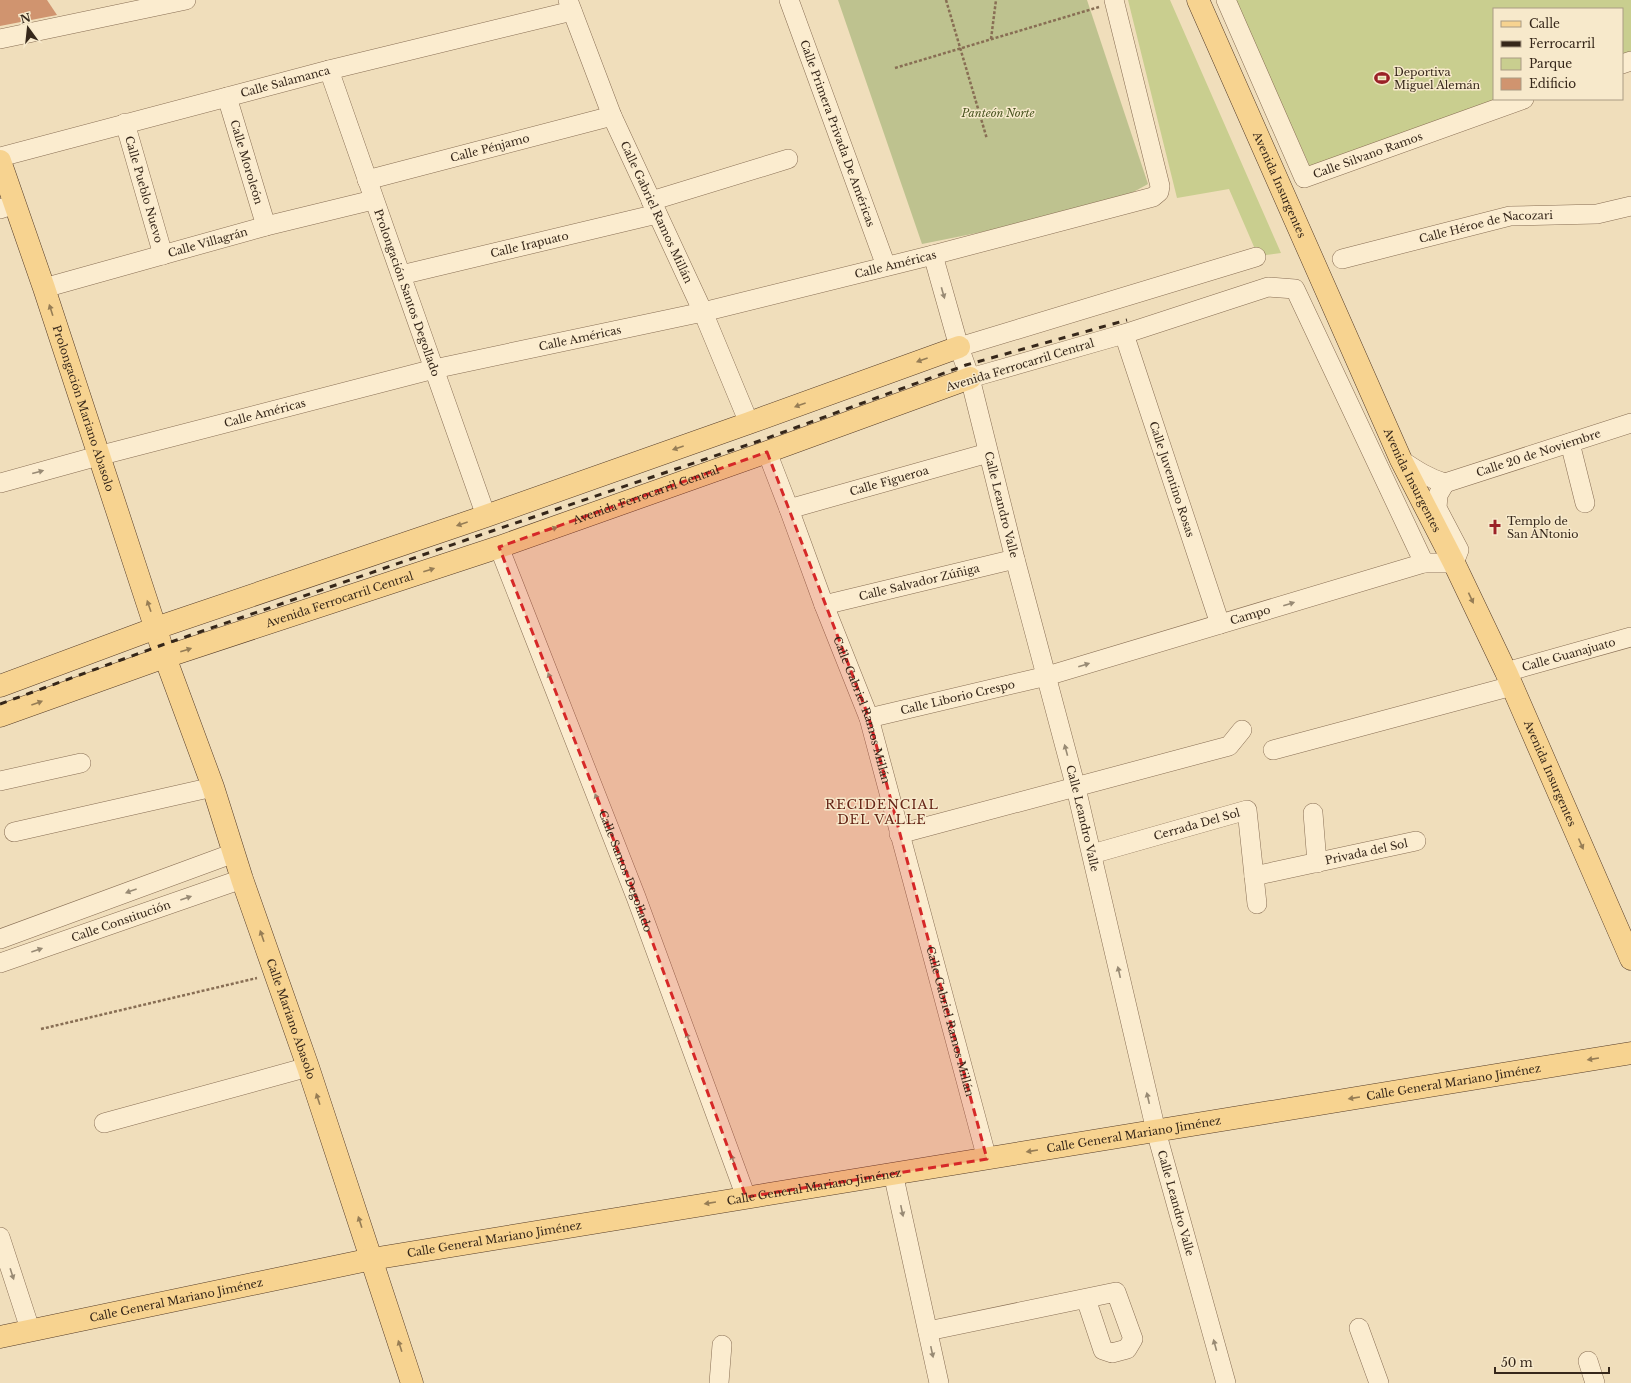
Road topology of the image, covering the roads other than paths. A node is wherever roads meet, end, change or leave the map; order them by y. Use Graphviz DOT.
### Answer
graph roads {
  1 [pos="186,0"];
  2 [pos="789,0"];
  3 [pos="1198,0"];
  4 [pos="1226,0"];
  5 [pos="1114,1"];
  6 [pos="570,6"];
  7 [pos="0,39"];
  8 [pos="329,70"];
  9 [pos="227,97"];
  10 [pos="1521,100"];
  11 [pos="612,116"];
  12 [pos="125,123"];
  13 [pos="0,157"];
  14 [pos="788,159"];
  15 [pos="0,160"];
  16 [pos="367,180"];
  17 [pos="373,200"];
  18 [pos="8,206"];
  19 [pos="1631,206"];
  20 [pos="654,208"];
  21 [pos="266,226"];
  22 [pos="163,255"];
  23 [pos="933,255"];
  24 [pos="1256,258"];
  25 [pos="1342,259"];
  26 [pos="886,266"];
  27 [pos="402,275"];
  28 [pos="44,288"];
  29 [pos="704,312"];
  30 [pos="1124,334"];
  31 [pos="959,347"];
  32 [pos="434,370"];
  33 [pos="970,378"];
  34 [pos="749,423"];
  35 [pos="1631,424"];
  36 [pos="1570,443"];
  37 [pos="767,452"];
  38 [pos="988,453"];
  39 [pos="98,456"];
  40 [pos="1401,460"];
  41 [pos="1445,482"];
  42 [pos="0,483"];
  43 [pos="1584,503"];
  44 [pos="789,509"];
  45 [pos="486,516"];
  46 [pos="499,548"];
  47 [pos="1015,559"];
  48 [pos="1424,563"];
  49 [pos="1454,563"];
  50 [pos="824,605"];
  51 [pos="1220,624"];
  52 [pos="156,628"];
  53 [pos="1631,637"];
  54 [pos="165,657"];
  55 [pos="1046,676"];
  56 [pos="1509,679"];
  57 [pos="0,686"];
  58 [pos="0,716"];
  59 [pos="869,718"];
  60 [pos="1242,730"];
  61 [pos="1273,750"];
  62 [pos="81,763"];
  63 [pos="0,781"];
  64 [pos="214,788"];
  65 [pos="1076,788"];
  66 [pos="1313,814"];
  67 [pos="14,832"];
  68 [pos="899,834"];
  69 [pos="1416,841"];
  70 [pos="234,853"];
  71 [pos="1092,854"];
  72 [pos="1317,863"];
  73 [pos="1254,876"];
  74 [pos="242,879"];
  75 [pos="1257,904"];
  76 [pos="0,939"];
  77 [pos="1631,959"];
  78 [pos="0,963"];
  79 [pos="1631,1053"];
  80 [pos="308,1067"];
  81 [pos="104,1123"];
  82 [pos="1156,1131"];
  83 [pos="987,1159"];
  84 [pos="893,1173"];
  85 [pos="746,1197"];
  86 [pos="0,1237"];
  87 [pos="372,1259"];
  88 [pos="1086,1299"];
  89 [pos="1359,1328"];
  90 [pos="30,1329"];
  91 [pos="928,1331"];
  92 [pos="0,1337"];
  93 [pos="722,1345"];
  94 [pos="1588,1360"];
  95 [pos="412,1383"];
  96 [pos="719,1383"];
  97 [pos="939,1383"];
  98 [pos="1226,1383"];
  99 [pos="1379,1383"];
  100 [pos="1595,1383"];
  1 -- 7 [label="street"];
  2 -- 26 [label="street, Calle Primera Privada De Américas"];
  3 -- 40 [label="main road, Avenida Insurgentes"];
  4 -- 10 [label="street, Calle Silvano Ramos"];
  5 -- 23 [label="street, Calle Américas"];
  6 -- 8 [label="street, Calle Salamanca"];
  6 -- 11 [label="street, Calle Gabriel Ramos Millán"];
  8 -- 9 [label="street, Calle Salamanca"];
  8 -- 16 [label="street, Prolongación Santos Degollado"];
  9 -- 12 [label="street, Calle Salamanca"];
  9 -- 21 [label="street, Calle Moroleón"];
  11 -- 16 [label="street, Calle Pénjamo"];
  11 -- 20 [label="street, Calle Gabriel Ramos Millán"];
  12 -- 13 [label="street, Calle Salamanca"];
  12 -- 22 [label="street, Calle Pueblo Nuevo"];
  14 -- 20 [label="street, Calle Irapuato"];
  15 -- 18 [label="main road, Prolongación Mariano Abasolo"];
  16 -- 17 [label="street, Prolongación Santos Degollado"];
  17 -- 21 [label="street, Calle Villagrán"];
  17 -- 27 [label="street, Prolongación Santos Degollado"];
  18 -- 28 [label="main road, Prolongación Mariano Abasolo"];
  19 -- 25 [label="street, Calle Héroe de Nacozari"];
  20 -- 27 [label="street, Calle Irapuato"];
  20 -- 29 [label="street, Calle Gabriel Ramos Millán"];
  21 -- 22 [label="street, Calle Villagrán"];
  22 -- 28 [label="street, Calle Villagrán"];
  23 -- 26 [label="street, Calle Américas"];
  23 -- 31 [label="street, Calle Leandro Valle, one-way"];
  24 -- 31 [label="street"];
  26 -- 29 [label="street, Calle Américas"];
  27 -- 32 [label="street, Prolongación Santos Degollado"];
  39 -- 28 [label="main road, Prolongación Mariano Abasolo, one-way"];
  29 -- 32 [label="street, Calle Américas"];
  29 -- 34 [label="street, Calle Gabriel Ramos Millán"];
  30 -- 33 [label="street, Avenida Ferrocarril Central"];
  30 -- 48 [label="street, Avenida Ferrocarril Central"];
  30 -- 51 [label="street, Calle Juventino Rosas"];
  31 -- 33 [label="street, Calle Leandro Valle"];
  31 -- 34 [label="main road, one-way"];
  32 -- 39 [label="street, Calle Américas"];
  32 -- 45 [label="street, Prolongación Santos Degollado"];
  33 -- 37 [label="main road, Avenida Ferrocarril Central"];
  33 -- 38 [label="street, Calle Leandro Valle"];
  34 -- 45 [label="main road, one-way"];
  35 -- 36 [label="street, Calle 20 de Noviembre"];
  36 -- 41 [label="street, Calle 20 de Noviembre"];
  36 -- 43 [label="street"];
  37 -- 44 [label="street, Calle Gabriel Ramos Millán"];
  46 -- 37 [label="main road, Avenida Ferrocarril Central, one-way"];
  38 -- 44 [label="street, Calle Figueroa"];
  38 -- 47 [label="street, Calle Leandro Valle"];
  42 -- 39 [label="street, Calle Américas, one-way"];
  52 -- 39 [label="main road, Prolongación Mariano Abasolo, one-way"];
  40 -- 41 [label="street"];
  40 -- 49 [label="main road, Avenida Insurgentes"];
  41 -- 49 [label="street"];
  44 -- 50 [label="street, Calle Gabriel Ramos Millán"];
  45 -- 52 [label="main road, one-way"];
  54 -- 46 [label="main road, Avenida Ferrocarril Central, one-way"];
  85 -- 46 [label="street, Calle Santos Degollado, one-way"];
  47 -- 50 [label="street, Calle Salvador Zúñiga"];
  47 -- 55 [label="street, Calle Leandro Valle"];
  48 -- 49 [label="street, Campo"];
  51 -- 48 [label="street, Campo, one-way"];
  49 -- 56 [label="main road, Avenida Insurgentes, one-way"];
  50 -- 59 [label="street, Calle Gabriel Ramos Millán"];
  55 -- 51 [label="street, Campo, one-way"];
  52 -- 54 [label="main road, Prolongación Mariano Abasolo"];
  52 -- 57 [label="main road"];
  53 -- 56 [label="street, Calle Guanajuato"];
  58 -- 54 [label="main road, Avenida Ferrocarril Central, one-way"];
  54 -- 64 [label="main road, Calle Mariano Abasolo"];
  55 -- 59 [label="street, Calle Liborio Crespo"];
  65 -- 55 [label="street, Calle Leandro Valle, one-way"];
  56 -- 61 [label="street, Calle Guanajuato"];
  56 -- 77 [label="main road, Avenida Insurgentes, one-way"];
  59 -- 68 [label="street, Calle Gabriel Ramos Millán"];
  60 -- 65 [label="street"];
  62 -- 63 [label="street"];
  64 -- 67 [label="street"];
  64 -- 70 [label="main road, Calle Mariano Abasolo"];
  65 -- 68 [label="street"];
  65 -- 71 [label="street, Calle Leandro Valle"];
  66 -- 72 [label="street"];
  68 -- 83 [label="street, Calle Gabriel Ramos Millán"];
  69 -- 72 [label="street, Privada del Sol"];
  70 -- 74 [label="main road, Calle Mariano Abasolo"];
  70 -- 76 [label="street, one-way"];
  71 -- 73 [label="street, Cerrada Del Sol"];
  82 -- 71 [label="street, Calle Leandro Valle, one-way"];
  72 -- 73 [label="street"];
  73 -- 75 [label="street"];
  78 -- 74 [label="street, Calle Constitución, one-way"];
  80 -- 74 [label="main road, Calle Mariano Abasolo, one-way"];
  79 -- 82 [label="main road, Calle General Mariano Jiménez, one-way"];
  80 -- 81 [label="street"];
  87 -- 80 [label="main road, Calle Mariano Abasolo, one-way"];
  82 -- 83 [label="main road, Calle General Mariano Jiménez, one-way"];
  98 -- 82 [label="street, Calle Leandro Valle, one-way"];
  83 -- 84 [label="main road, Calle General Mariano Jiménez"];
  84 -- 85 [label="main road, Calle General Mariano Jiménez"];
  84 -- 91 [label="street, one-way"];
  85 -- 87 [label="main road, Calle General Mariano Jiménez, one-way"];
  86 -- 90 [label="street, one-way"];
  87 -- 90 [label="main road, Calle General Mariano Jiménez"];
  95 -- 87 [label="main road, Calle Mariano Abasolo, one-way"];
  88 -- 91 [label="street"];
  89 -- 99 [label="street"];
  90 -- 92 [label="main road, Calle General Mariano Jiménez"];
  91 -- 97 [label="street, one-way"];
  93 -- 96 [label="street"];
  94 -- 100 [label="street"];
}
